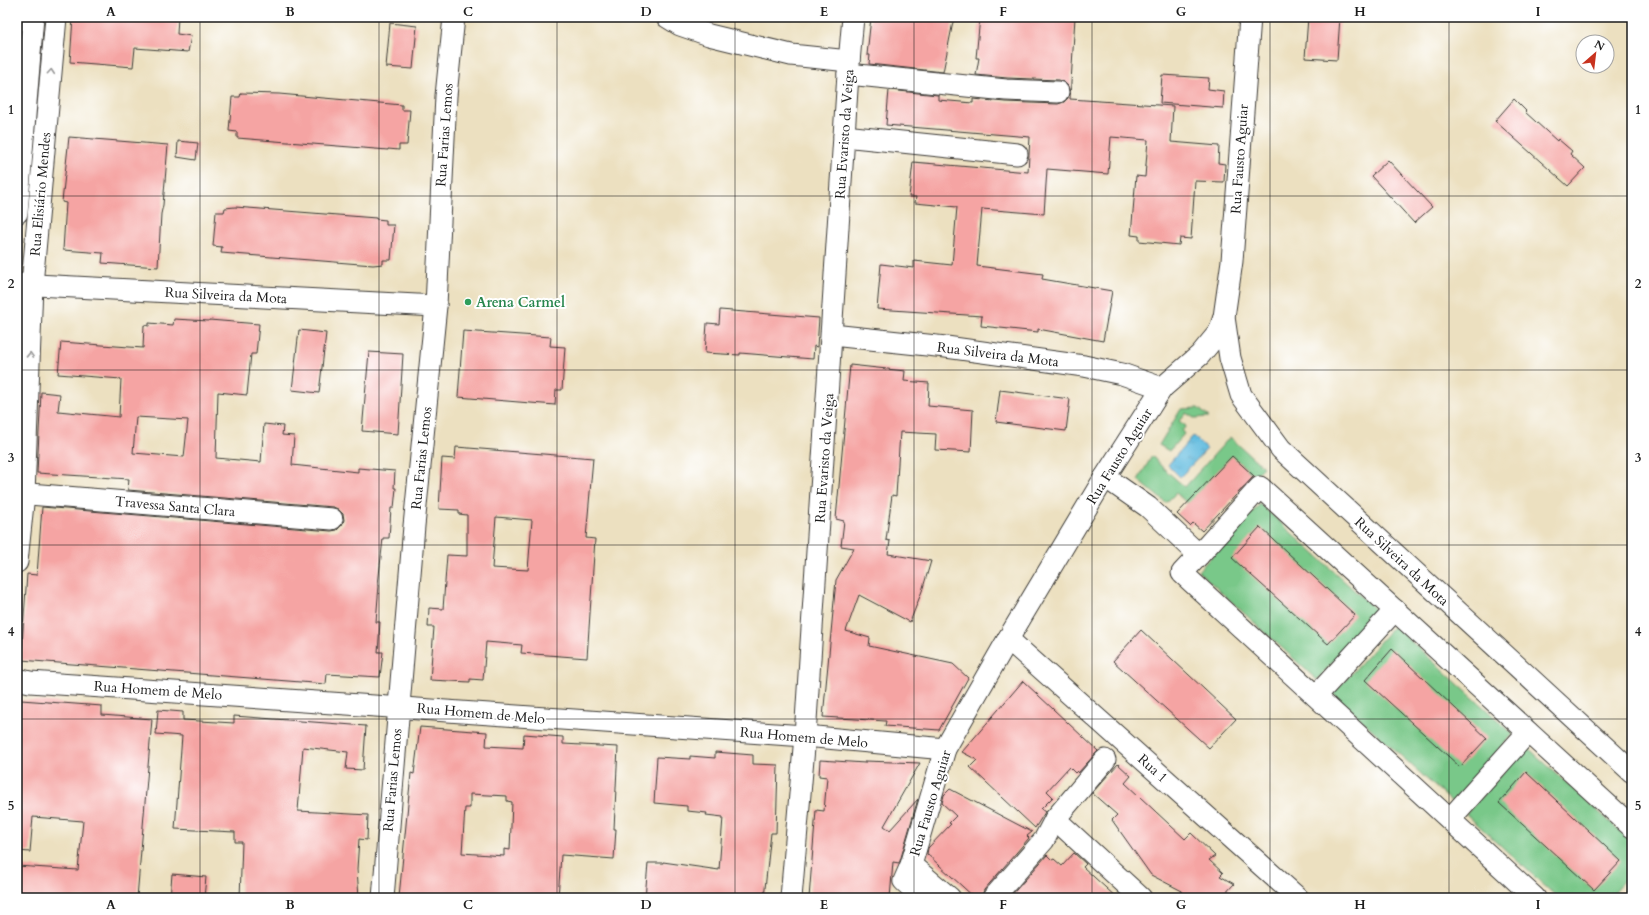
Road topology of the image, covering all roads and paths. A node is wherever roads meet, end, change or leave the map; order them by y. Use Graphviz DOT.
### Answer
graph roads {
  1 [pos="33,17"];
  2 [pos="56,17"];
  3 [pos="454,17"];
  4 [pos="667,17"];
  5 [pos="853,17"];
  6 [pos="1250,17"];
  7 [pos="848,68"];
  8 [pos="1058,92"];
  9 [pos="27,94"];
  10 [pos="49,95"];
  11 [pos="844,136"];
  12 [pos="1017,154"];
  13 [pos="17,213"];
  14 [pos="25,285"];
  15 [pos="436,306"];
  16 [pos="1224,317"];
  17 [pos="832,335"];
  18 [pos="1162,388"];
  19 [pos="1105,478"];
  20 [pos="20,494"];
  21 [pos="332,519"];
  22 [pos="1199,555"];
  23 [pos="17,562"];
  24 [pos="1394,610"];
  25 [pos="1008,639"];
  26 [pos="17,679"];
  27 [pos="1316,696"];
  28 [pos="398,706"];
  29 [pos="1528,732"];
  30 [pos="805,736"];
  31 [pos="945,749"];
  32 [pos="1105,760"];
  33 [pos="1632,772"];
  34 [pos="1055,819"];
  35 [pos="1450,819"];
  36 [pos="1632,827"];
  37 [pos="907,873"];
  38 [pos="383,898"];
  39 [pos="790,898"];
  40 [pos="922,898"];
  41 [pos="950,898"];
  42 [pos="993,898"];
  43 [pos="1142,898"];
  44 [pos="1298,898"];
  45 [pos="1536,898"];
  1 -- 9 [label="street, Rua Elisiário Mendes"];
  10 -- 2 [label="street, Rua Elisiário Mendes, one-way"];
  3 -- 15 [label="street, Rua Farias Lemos"];
  4 -- 7 [label="street"];
  5 -- 7 [label="street, Rua Evaristo da Veiga"];
  6 -- 16 [label="street, Rua Fausto Aguiar"];
  7 -- 8 [label="street"];
  7 -- 11 [label="street, Rua Evaristo da Veiga"];
  9 -- 10 [label="street"];
  9 -- 13 [label="street, Rua Elisiário Mendes"];
  10 -- 14 [label="street, Rua Elisiário Mendes"];
  11 -- 12 [label="street"];
  11 -- 17 [label="street, Rua Evaristo da Veiga"];
  14 -- 15 [label="street, Rua Silveira da Mota"];
  20 -- 14 [label="street, Rua Elisiário Mendes, one-way"];
  15 -- 28 [label="street, Rua Farias Lemos"];
  16 -- 18 [label="street, Rua Fausto Aguiar"];
  16 -- 33 [label="street, Rua Silveira da Mota"];
  17 -- 18 [label="street, Rua Silveira da Mota"];
  17 -- 30 [label="street, Rua Evaristo da Veiga"];
  18 -- 19 [label="street, Rua Fausto Aguiar"];
  19 -- 22 [label="street"];
  19 -- 25 [label="street, Rua Fausto Aguiar"];
  20 -- 21 [label="street, Travessa Santa Clara"];
  20 -- 23 [label="street, Rua Elisiário Mendes"];
  22 -- 24 [label="street"];
  22 -- 27 [label="street"];
  24 -- 27 [label="street"];
  24 -- 29 [label="street"];
  25 -- 31 [label="street, Rua Fausto Aguiar"];
  25 -- 44 [label="street, Rua 1"];
  26 -- 28 [label="street, Rua Homem de Melo"];
  27 -- 35 [label="street"];
  28 -- 30 [label="street, Rua Homem de Melo"];
  28 -- 38 [label="street, Rua Farias Lemos"];
  29 -- 35 [label="street"];
  29 -- 36 [label="street"];
  30 -- 31 [label="street, Rua Homem de Melo"];
  30 -- 39 [label="street, Rua Evaristo da Veiga"];
  31 -- 37 [label="street, Rua Fausto Aguiar"];
  32 -- 34 [label="street"];
  34 -- 42 [label="street"];
  34 -- 43 [label="street"];
  35 -- 45 [label="street"];
  37 -- 40 [label="street"];
  37 -- 41 [label="street"];
}
